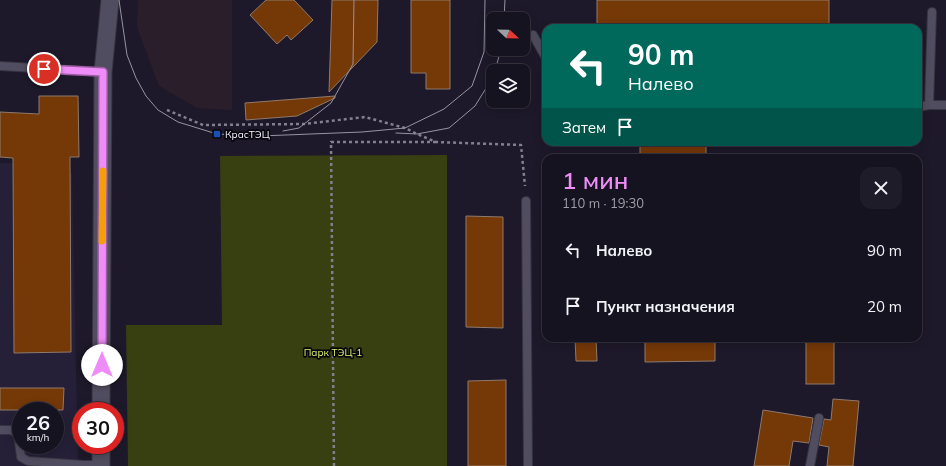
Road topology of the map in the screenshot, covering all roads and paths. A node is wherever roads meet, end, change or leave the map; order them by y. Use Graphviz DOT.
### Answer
graph roads {
  1 [pos="100,0"];
  2 [pos="110,0"];
  3 [pos="932,12"];
  4 [pos="533,35"];
  5 [pos="542,51"];
  6 [pos="0,66"];
  7 [pos="103,72"];
  8 [pos="929,105"];
  9 [pos="946,105"];
  10 [pos="922,106"];
  11 [pos="167,110"];
  12 [pos="436,142"];
  13 [pos="526,201"];
  14 [pos="101,402"];
  15 [pos="819,418"];
  16 [pos="0,430"];
  17 [pos="101,454"];
  18 [pos="101,465"];
  19 [pos="334,466"];
  20 [pos="528,466"];
  21 [pos="810,466"];
  1 -- 7 [label="street"];
  2 -- 7 [label="street"];
  3 -- 8 [label="lane"];
  4 -- 5 [label="lane"];
  6 -- 7 [label="lane"];
  7 -- 14 [label="street"];
  8 -- 9 [label="lane"];
  8 -- 10 [label="lane"];
  11 -- 12 [label="path"];
  12 -- 13 [label="path"];
  12 -- 19 [label="path"];
  13 -- 20 [label="lane"];
  15 -- 21 [label="lane"];
  16 -- 18 [label="lane"];
  17 -- 18 [label="street"];
}
